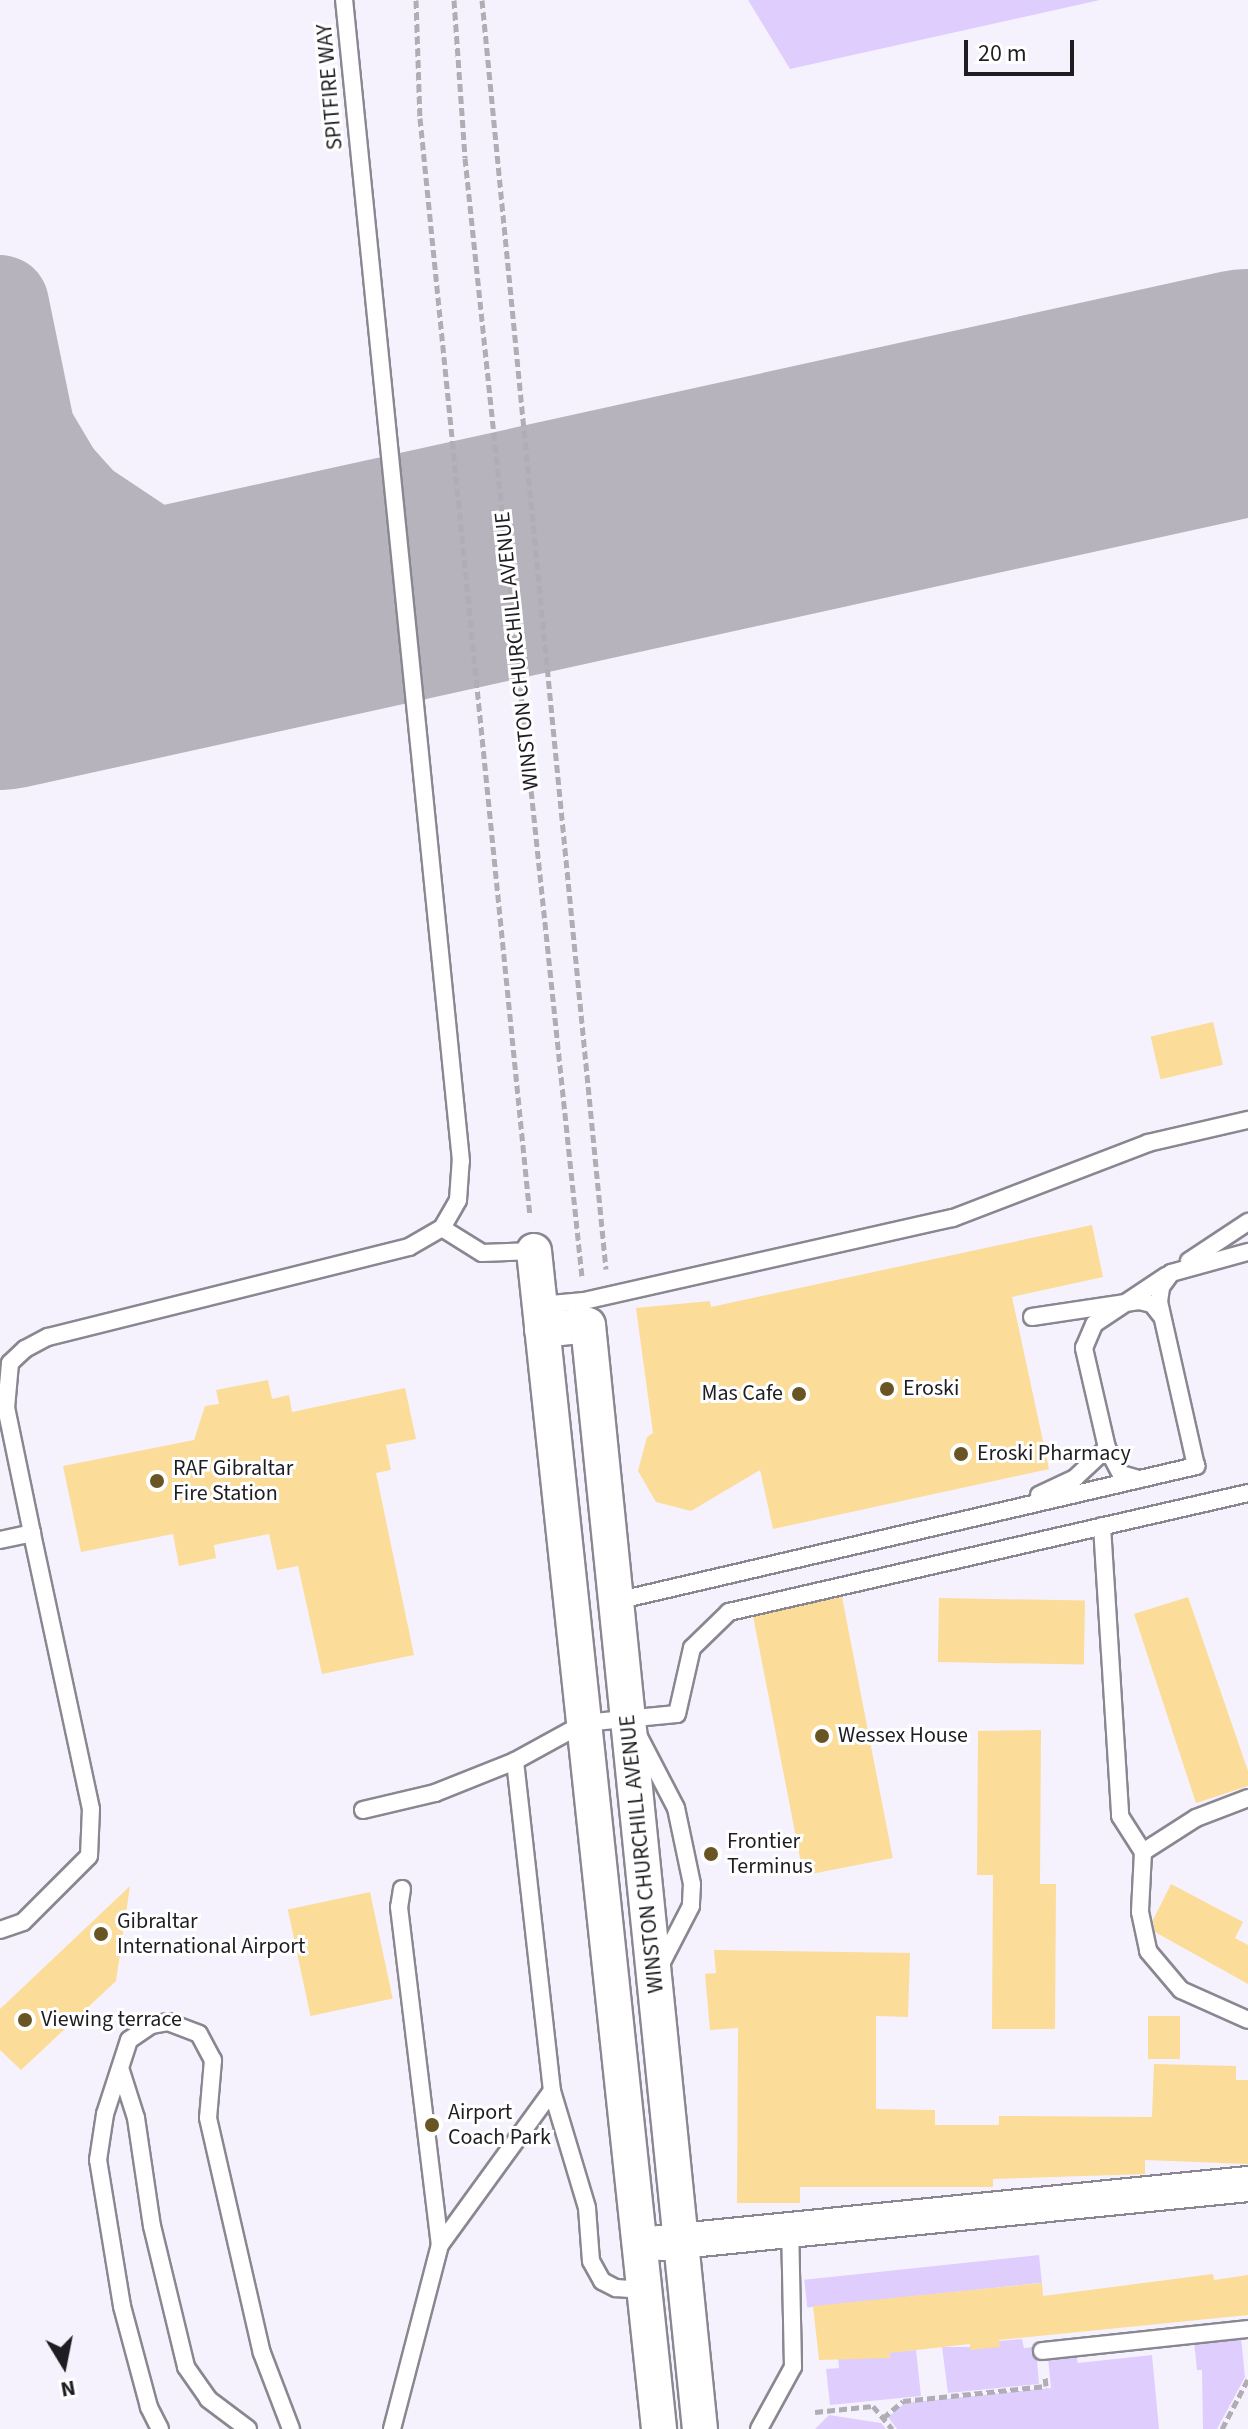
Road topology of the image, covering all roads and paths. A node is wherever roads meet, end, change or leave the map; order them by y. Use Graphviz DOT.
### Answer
graph roads {
  1 [pos="344,0"];
  2 [pos="416,0"];
  3 [pos="454,0"];
  4 [pos="482,0"];
  5 [pos="1248,1120"];
  6 [pos="1248,1222"];
  7 [pos="442,1228"];
  8 [pos="532,1235"];
  9 [pos="1248,1252"];
  10 [pos="1171,1273"];
  11 [pos="609,1295"];
  12 [pos="584,1301"];
  13 [pos="1121,1303"];
  14 [pos="1032,1317"];
  15 [pos="541,1318"];
  16 [pos="1163,1318"];
  17 [pos="1107,1448"];
  18 [pos="1139,1479"];
  19 [pos="1248,1493"];
  20 [pos="1008,1510"];
  21 [pos="1102,1526"];
  22 [pos="32,1533"];
  23 [pos="0,1540"];
  24 [pos="616,1601"];
  25 [pos="628,1719"];
  26 [pos="584,1723"];
  27 [pos="515,1761"];
  28 [pos="1248,1798"];
  29 [pos="363,1810"];
  30 [pos="1143,1852"];
  31 [pos="402,1889"];
  32 [pos="0,1930"];
  33 [pos="654,1977"];
  34 [pos="1248,2020"];
  35 [pos="121,2071"];
  36 [pos="552,2091"];
  37 [pos="1248,2184"];
  38 [pos="790,2228"];
  39 [pos="682,2240"];
  40 [pos="440,2245"];
  41 [pos="639,2245"];
  42 [pos="644,2290"];
  43 [pos="1248,2329"];
  44 [pos="1042,2351"];
  45 [pos="1248,2379"];
  46 [pos="815,2412"];
  47 [pos="883,2418"];
  48 [pos="160,2429"];
  49 [pos="248,2429"];
  50 [pos="291,2429"];
  51 [pos="392,2429"];
  52 [pos="659,2429"];
  53 [pos="700,2429"];
  54 [pos="759,2429"];
  55 [pos="892,2429"];
  56 [pos="1222,2429"];
  1 -- 7 [label="lane, SPITFIRE WAY"];
  2 -- 8 [label="path, WINSTON CHURCHILL AVENUE"];
  3 -- 12 [label="path, WINSTON CHURCHILL AVENUE"];
  4 -- 11 [label="path"];
  5 -- 11 [label="lane"];
  6 -- 10 [label="lane"];
  7 -- 8 [label="lane"];
  7 -- 22 [label="lane"];
  8 -- 15 [label="street, WINSTON CHURCHILL AVENUE"];
  9 -- 10 [label="lane"];
  10 -- 13 [label="lane"];
  10 -- 16 [label="lane"];
  11 -- 12 [label="lane"];
  12 -- 15 [label="lane"];
  13 -- 14 [label="lane"];
  13 -- 16 [label="lane"];
  13 -- 17 [label="lane"];
  15 -- 24 [label="street, WINSTON CHURCHILL AVENUE"];
  15 -- 26 [label="street, WINSTON CHURCHILL AVENUE"];
  16 -- 18 [label="lane"];
  17 -- 18 [label="lane"];
  17 -- 20 [label="lane"];
  18 -- 20 [label="lane"];
  19 -- 21 [label="lane"];
  20 -- 24 [label="lane"];
  21 -- 25 [label="lane"];
  21 -- 30 [label="lane"];
  22 -- 23 [label="lane"];
  22 -- 32 [label="lane"];
  24 -- 25 [label="street, WINSTON CHURCHILL AVENUE"];
  25 -- 26 [label="lane"];
  25 -- 33 [label="street, WINSTON CHURCHILL AVENUE"];
  25 -- 33 [label="lane"];
  26 -- 27 [label="lane"];
  26 -- 41 [label="street, WINSTON CHURCHILL AVENUE"];
  27 -- 29 [label="lane"];
  27 -- 36 [label="lane"];
  28 -- 30 [label="lane"];
  30 -- 34 [label="lane"];
  31 -- 40 [label="lane"];
  33 -- 39 [label="street, WINSTON CHURCHILL AVENUE"];
  35 -- 48 [label="lane"];
  35 -- 49 [label="lane"];
  35 -- 50 [label="lane"];
  36 -- 40 [label="lane"];
  36 -- 42 [label="lane"];
  37 -- 38 [label="street"];
  38 -- 39 [label="street"];
  38 -- 54 [label="lane"];
  39 -- 41 [label="street"];
  39 -- 53 [label="street, WINSTON CHURCHILL AVENUE"];
  40 -- 51 [label="lane"];
  41 -- 42 [label="street, WINSTON CHURCHILL AVENUE"];
  42 -- 52 [label="street, WINSTON CHURCHILL AVENUE"];
  43 -- 44 [label="lane"];
  44 -- 47 [label="path"];
  45 -- 56 [label="path"];
  46 -- 47 [label="path"];
  47 -- 55 [label="path"];
}
